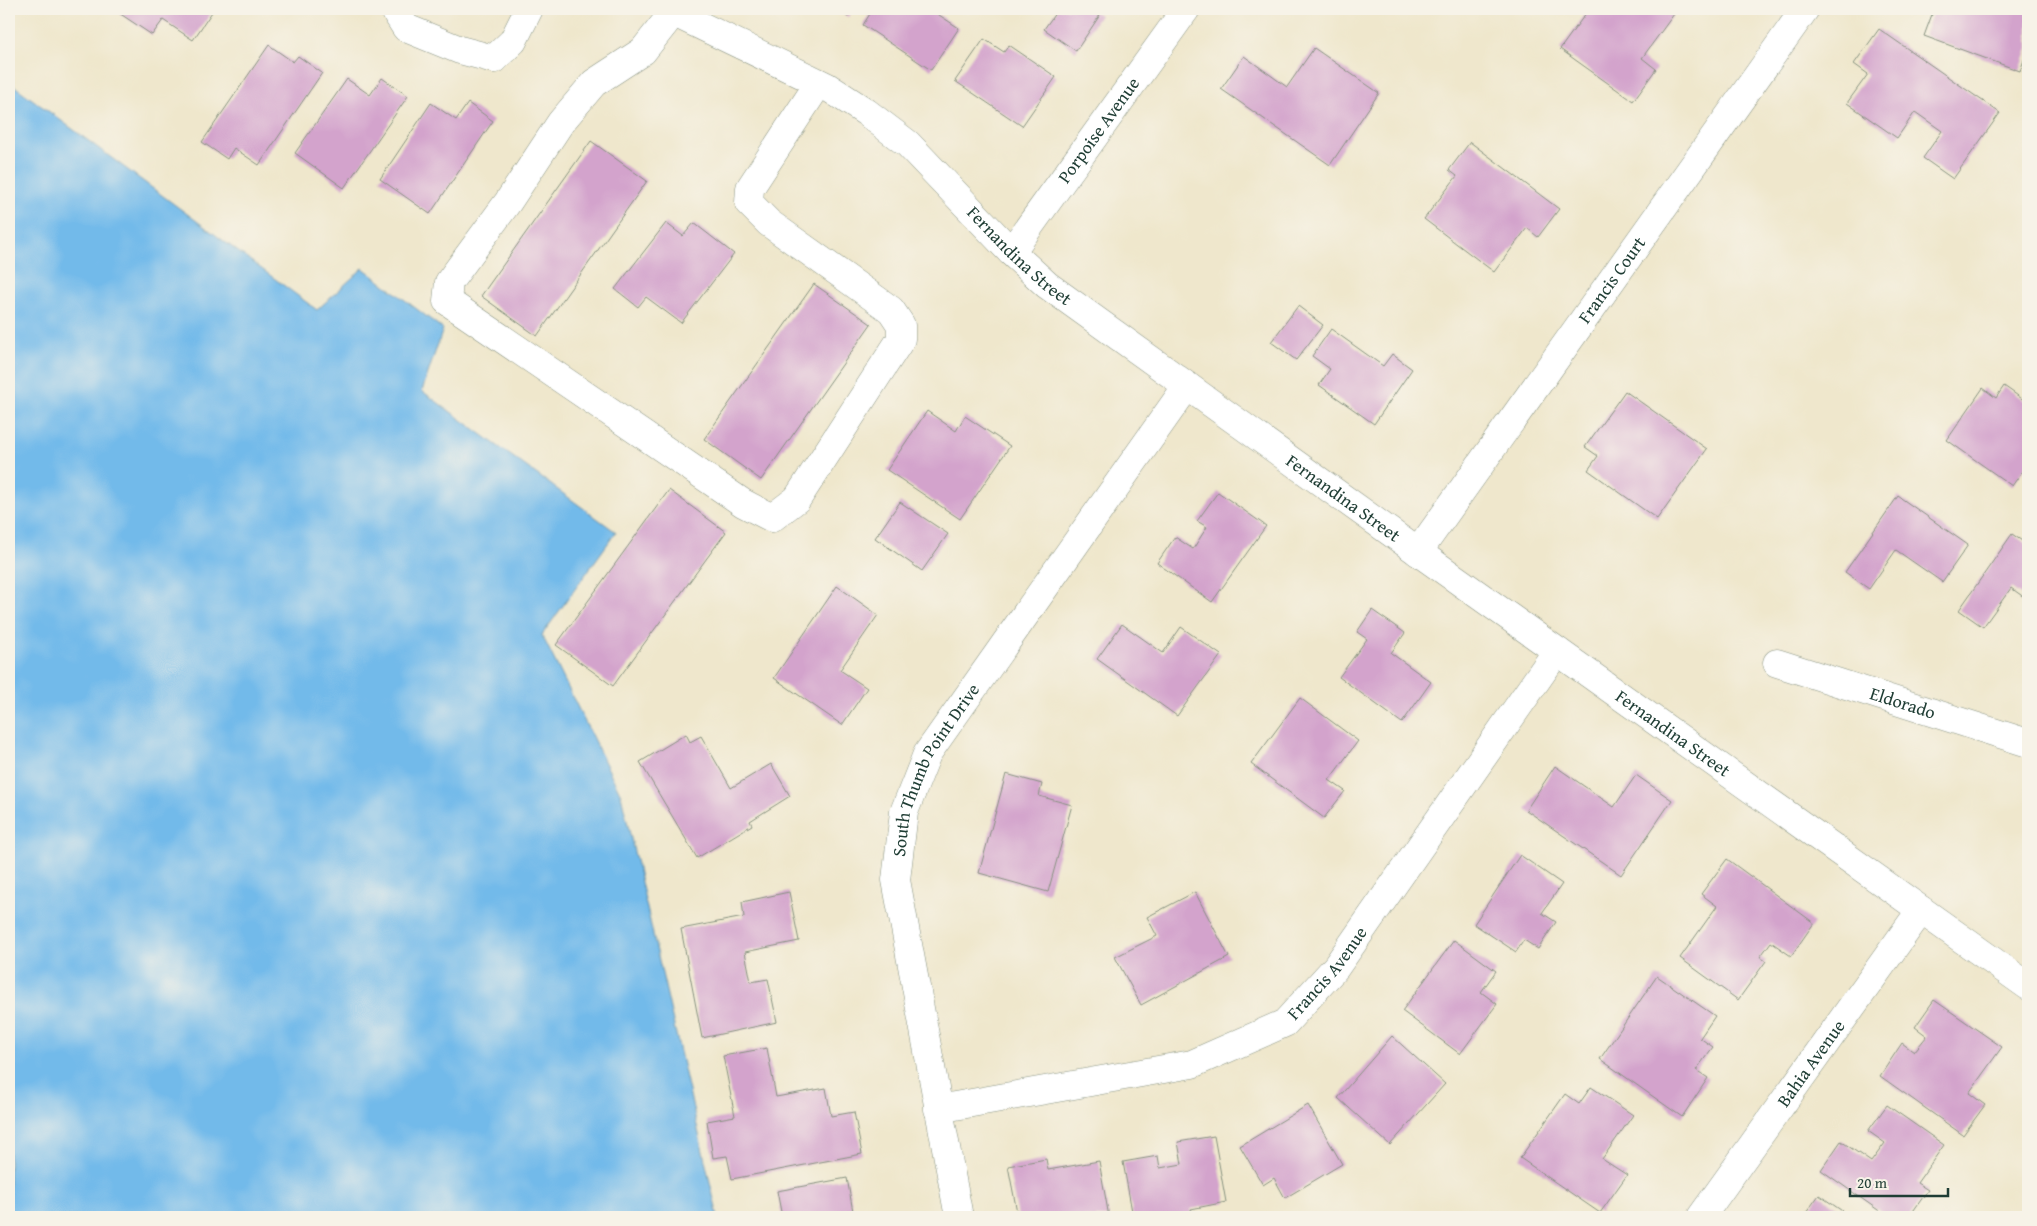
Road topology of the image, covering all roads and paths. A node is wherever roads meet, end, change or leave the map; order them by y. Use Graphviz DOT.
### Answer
graph roads {
  1 [pos="394,9"];
  2 [pos="529,9"];
  3 [pos="1186,9"];
  4 [pos="1805,9"];
  5 [pos="670,11"];
  6 [pos="819,82"];
  7 [pos="1012,252"];
  8 [pos="1187,386"];
  9 [pos="1418,552"];
  10 [pos="1557,651"];
  11 [pos="1777,663"];
  12 [pos="2028,744"];
  13 [pos="1921,910"];
  14 [pos="2028,986"];
  15 [pos="938,1109"];
  16 [pos="959,1217"];
  17 [pos="1701,1217"];
  1 -- 2 [label="street"];
  3 -- 7 [label="street, Porpoise Avenue"];
  4 -- 9 [label="street, Francis Court"];
  5 -- 6 [label="street, Fernandina Street"];
  5 -- 6 [label="street"];
  6 -- 7 [label="street, Fernandina Street"];
  7 -- 8 [label="street, Fernandina Street"];
  8 -- 9 [label="street, Fernandina Street"];
  8 -- 15 [label="street, South Thumb Point Drive"];
  9 -- 10 [label="street, Fernandina Street"];
  10 -- 13 [label="street, Fernandina Street"];
  10 -- 15 [label="street, Francis Avenue"];
  11 -- 12 [label="street, Eldorado"];
  13 -- 14 [label="street, Fernandina Street"];
  13 -- 17 [label="street, Bahia Avenue"];
  15 -- 16 [label="street, South Thumb Point Drive"];
}
